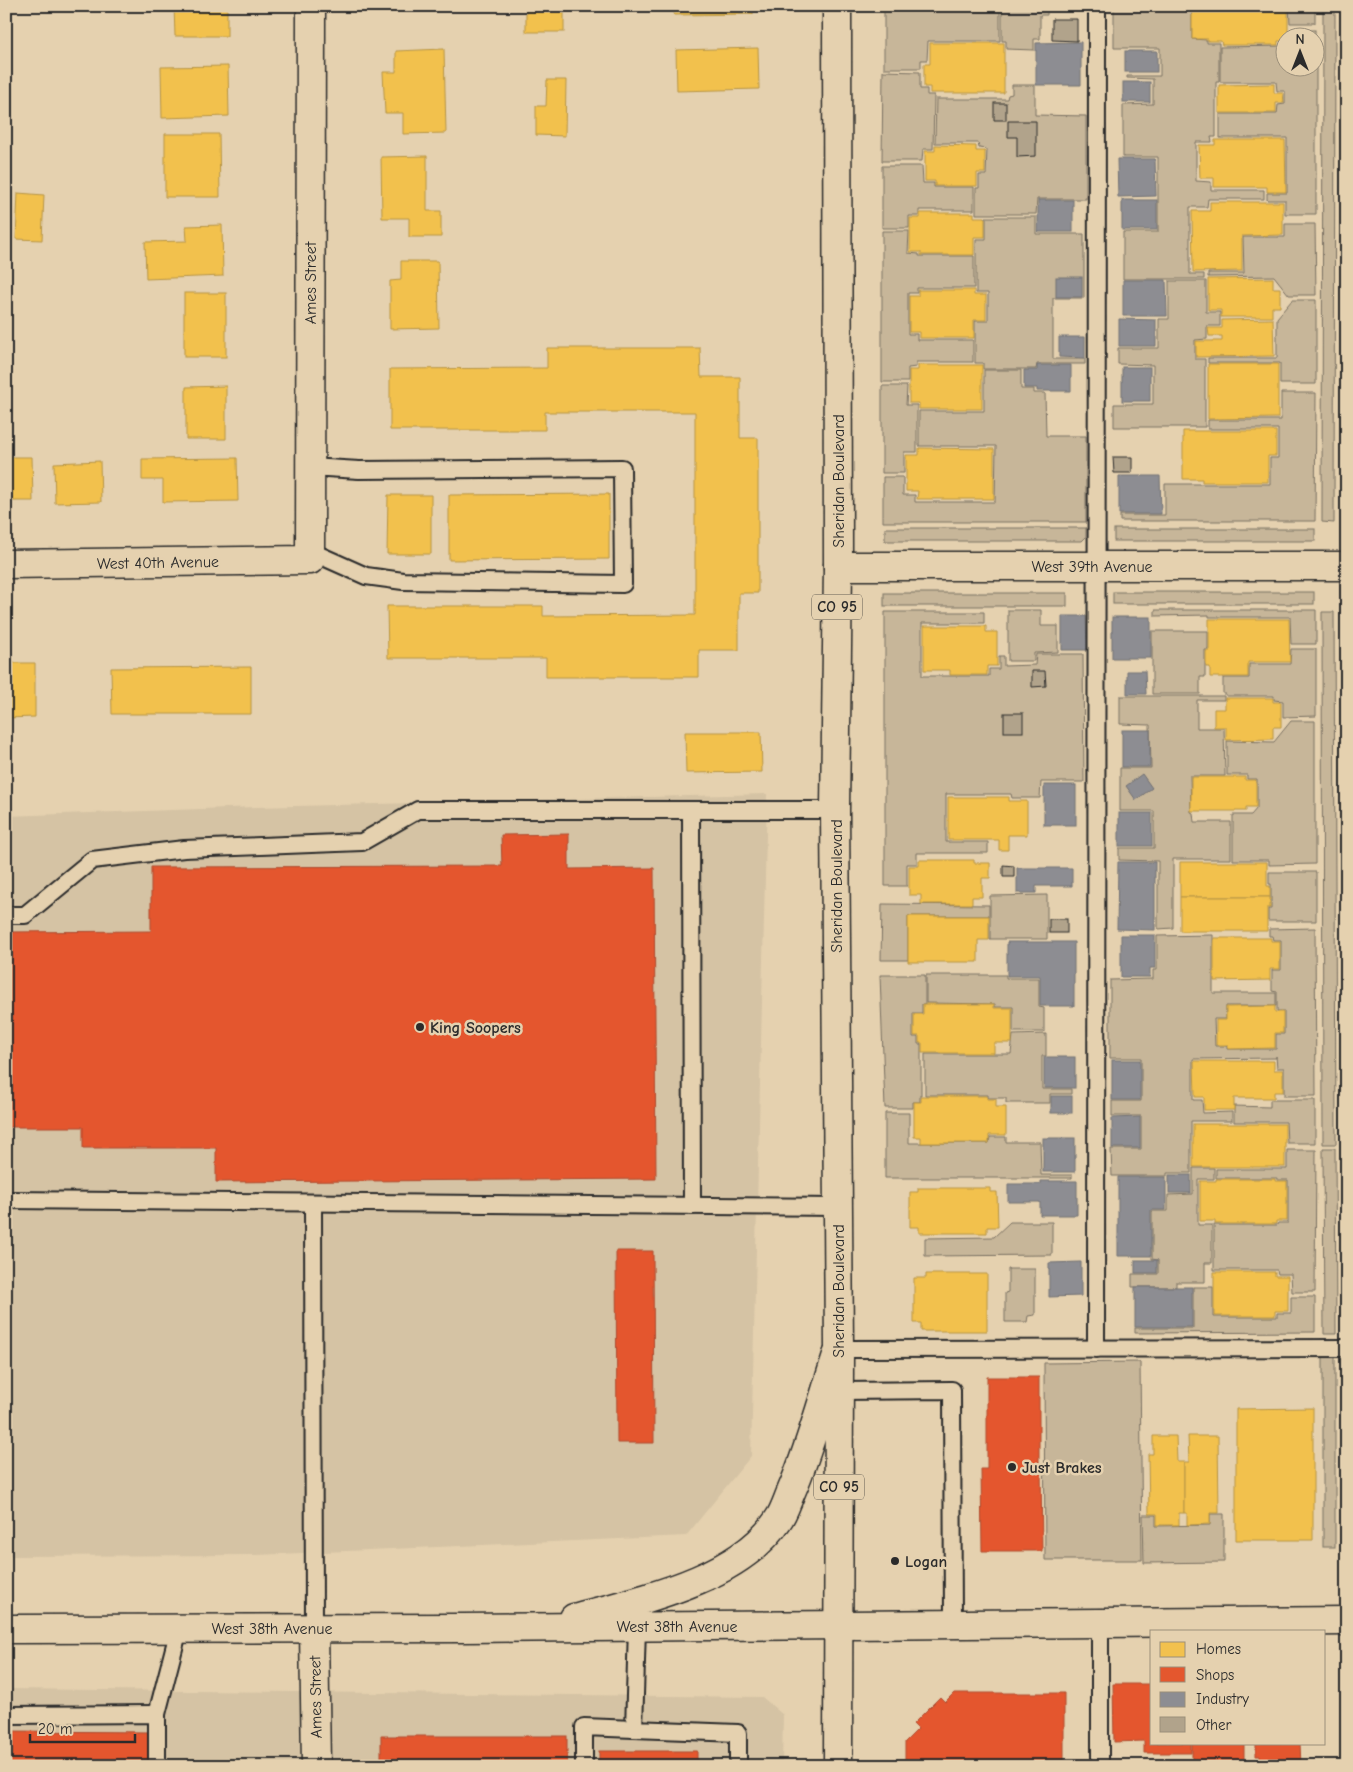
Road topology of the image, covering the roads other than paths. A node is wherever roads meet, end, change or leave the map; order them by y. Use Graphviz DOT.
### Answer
graph roads {
  1 [pos="311,6"];
  2 [pos="837,6"];
  3 [pos="1097,6"];
  4 [pos="310,467"];
  5 [pos="310,556"];
  6 [pos="6,564"];
  7 [pos="838,566"];
  8 [pos="1097,566"];
  9 [pos="1347,566"];
  10 [pos="691,810"];
  11 [pos="835,810"];
  12 [pos="6,915"];
  13 [pos="6,1200"];
  14 [pos="313,1203"];
  15 [pos="692,1206"];
  16 [pos="838,1207"];
  17 [pos="1347,1348"];
  18 [pos="838,1349"];
  19 [pos="1096,1349"];
  20 [pos="838,1391"];
  21 [pos="1347,1621"];
  22 [pos="1100,1623"];
  23 [pos="953,1624"];
  24 [pos="838,1626"];
  25 [pos="537,1627"];
  26 [pos="637,1627"];
  27 [pos="6,1628"];
  28 [pos="179,1628"];
  29 [pos="314,1628"];
  30 [pos="157,1714"];
  31 [pos="6,1715"];
  32 [pos="634,1729"];
  33 [pos="157,1766"];
  34 [pos="316,1766"];
  35 [pos="584,1766"];
  36 [pos="738,1766"];
  37 [pos="838,1766"];
  38 [pos="1100,1766"];
  1 -- 4 [label="main road, Ames Street"];
  2 -- 7 [label="main road, Sheridan Boulevard / CO 95"];
  3 -- 8 [label="lane"];
  4 -- 5 [label="main road, Ames Street"];
  4 -- 5 [label="lane"];
  5 -- 6 [label="main road, West 40th Avenue"];
  7 -- 8 [label="main road, West 39th Avenue"];
  7 -- 11 [label="main road, Sheridan Boulevard / CO 95"];
  8 -- 9 [label="main road, West 39th Avenue"];
  8 -- 19 [label="lane"];
  10 -- 11 [label="lane"];
  10 -- 12 [label="lane"];
  10 -- 15 [label="lane"];
  11 -- 16 [label="main road, Sheridan Boulevard / CO 95"];
  13 -- 14 [label="lane"];
  14 -- 15 [label="lane"];
  14 -- 29 [label="lane"];
  15 -- 16 [label="lane"];
  16 -- 18 [label="main road, Sheridan Boulevard / CO 95"];
  17 -- 19 [label="lane"];
  18 -- 19 [label="lane"];
  18 -- 20 [label="main road, Sheridan Boulevard / CO 95"];
  18 -- 25 [label="main road"];
  20 -- 23 [label="lane"];
  20 -- 24 [label="main road, Sheridan Boulevard / CO 95"];
  21 -- 22 [label="main road, West 38th Avenue"];
  22 -- 23 [label="main road, West 38th Avenue"];
  22 -- 38 [label="lane"];
  23 -- 24 [label="main road, West 38th Avenue"];
  24 -- 26 [label="main road, West 38th Avenue"];
  24 -- 37 [label="main road, Sheridan Boulevard / CO 95"];
  25 -- 26 [label="main road, West 38th Avenue"];
  25 -- 29 [label="main road, West 38th Avenue"];
  26 -- 32 [label="lane"];
  27 -- 28 [label="main road, West 38th Avenue"];
  28 -- 29 [label="main road, West 38th Avenue"];
  28 -- 30 [label="lane"];
  29 -- 34 [label="main road, Ames Street"];
  30 -- 31 [label="lane"];
  30 -- 33 [label="lane"];
  32 -- 35 [label="lane"];
  32 -- 36 [label="lane"];
}
